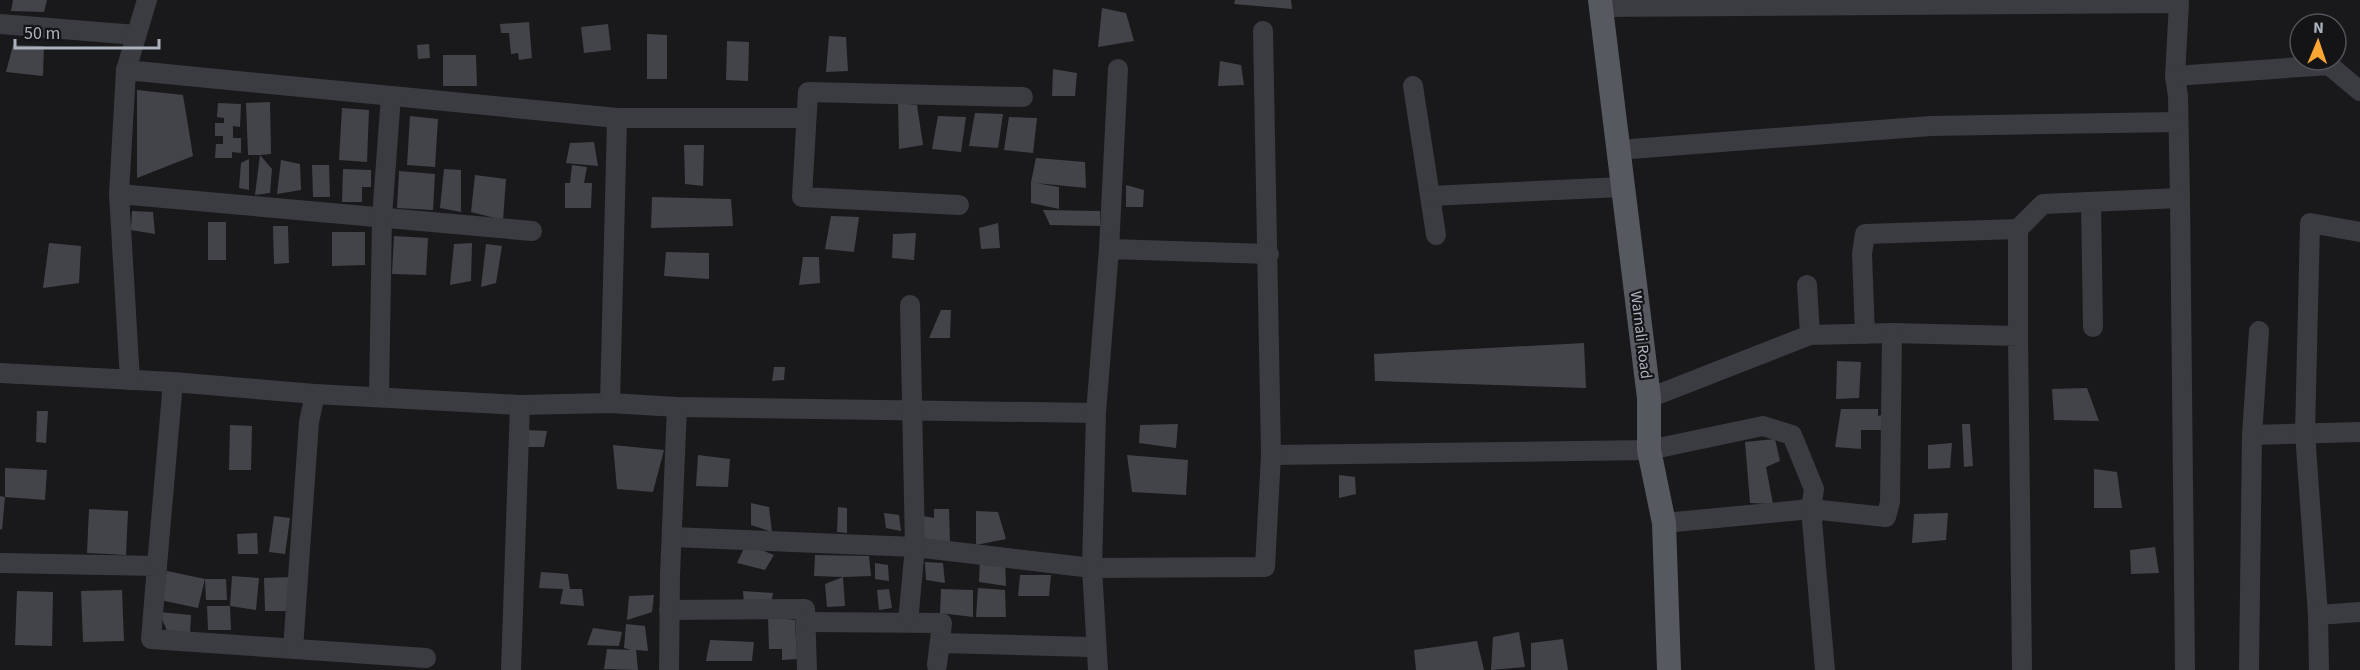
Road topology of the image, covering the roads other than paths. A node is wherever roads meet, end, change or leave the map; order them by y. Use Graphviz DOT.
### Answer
graph roads {
  1 [pos="147,0"];
  2 [pos="2179,1"];
  3 [pos="1600,4"];
  4 [pos="0,24"];
  5 [pos="1263,31"];
  6 [pos="136,35"];
  7 [pos="1118,69"];
  8 [pos="126,70"];
  9 [pos="2175,76"];
  10 [pos="1413,86"];
  11 [pos="2360,91"];
  12 [pos="391,96"];
  13 [pos="1023,98"];
  14 [pos="617,118"];
  15 [pos="806,118"];
  16 [pos="2178,122"];
  17 [pos="1618,150"];
  18 [pos="1622,187"];
  19 [pos="119,194"];
  20 [pos="1430,196"];
  21 [pos="2180,198"];
  22 [pos="2091,203"];
  23 [pos="959,204"];
  24 [pos="382,217"];
  25 [pos="2018,229"];
  26 [pos="532,231"];
  27 [pos="2360,232"];
  28 [pos="1436,235"];
  29 [pos="1109,249"];
  30 [pos="1269,254"];
  31 [pos="1807,285"];
  32 [pos="910,305"];
  33 [pos="2093,327"];
  34 [pos="2259,331"];
  35 [pos="1892,333"];
  36 [pos="1865,334"];
  37 [pos="1810,335"];
  38 [pos="2018,336"];
  39 [pos="0,373"];
  40 [pos="130,380"];
  41 [pos="173,382"];
  42 [pos="315,394"];
  43 [pos="379,396"];
  44 [pos="1648,398"];
  45 [pos="610,403"];
  46 [pos="520,405"];
  47 [pos="677,406"];
  48 [pos="913,411"];
  49 [pos="1096,413"];
  50 [pos="2360,432"];
  51 [pos="2305,433"];
  52 [pos="2252,435"];
  53 [pos="1648,450"];
  54 [pos="1271,455"];
  55 [pos="1811,509"];
  56 [pos="1664,523"];
  57 [pos="672,537"];
  58 [pos="915,547"];
  59 [pos="0,563"];
  60 [pos="157,566"];
  61 [pos="1092,568"];
  62 [pos="669,610"];
  63 [pos="2360,612"];
  64 [pos="2318,615"];
  65 [pos="806,622"];
  66 [pos="908,622"];
  67 [pos="940,642"];
  68 [pos="1090,647"];
  69 [pos="293,649"];
  70 [pos="426,658"];
  71 [pos="937,665"];
  72 [pos="511,670"];
  73 [pos="669,670"];
  74 [pos="807,670"];
  75 [pos="1098,670"];
  76 [pos="1669,670"];
  77 [pos="1825,670"];
  78 [pos="2022,670"];
  79 [pos="2185,670"];
  80 [pos="2249,670"];
  81 [pos="2319,670"];
  1 -- 6 [label="street"];
  2 -- 3 [label="street"];
  2 -- 9 [label="street"];
  3 -- 17 [label="main road, Warnali Road"];
  4 -- 6 [label="street"];
  5 -- 30 [label="street"];
  6 -- 8 [label="street"];
  7 -- 29 [label="street"];
  8 -- 12 [label="street"];
  8 -- 19 [label="street"];
  9 -- 11 [label="street"];
  9 -- 16 [label="street"];
  10 -- 20 [label="street"];
  12 -- 14 [label="street"];
  12 -- 24 [label="street"];
  13 -- 15 [label="street"];
  14 -- 15 [label="street"];
  14 -- 45 [label="street"];
  15 -- 23 [label="street"];
  16 -- 17 [label="street"];
  16 -- 21 [label="street"];
  17 -- 18 [label="main road, Warnali Road"];
  18 -- 20 [label="street"];
  18 -- 44 [label="main road, Warnali Road"];
  19 -- 24 [label="street"];
  19 -- 40 [label="street"];
  20 -- 28 [label="street"];
  21 -- 22 [label="street"];
  21 -- 79 [label="street"];
  22 -- 25 [label="street"];
  22 -- 33 [label="street"];
  24 -- 26 [label="street"];
  24 -- 43 [label="street"];
  25 -- 36 [label="street"];
  25 -- 38 [label="street"];
  27 -- 51 [label="street"];
  29 -- 30 [label="street"];
  29 -- 49 [label="street"];
  30 -- 54 [label="street"];
  31 -- 37 [label="street"];
  32 -- 48 [label="street"];
  34 -- 52 [label="street"];
  35 -- 36 [label="street"];
  35 -- 38 [label="street"];
  35 -- 55 [label="street"];
  36 -- 37 [label="street"];
  37 -- 44 [label="street"];
  38 -- 78 [label="street"];
  39 -- 40 [label="street"];
  40 -- 41 [label="street"];
  41 -- 42 [label="street"];
  41 -- 60 [label="street"];
  42 -- 43 [label="street"];
  42 -- 69 [label="street"];
  43 -- 46 [label="street"];
  44 -- 53 [label="main road, Warnali Road"];
  45 -- 46 [label="street"];
  45 -- 47 [label="street"];
  46 -- 72 [label="street"];
  47 -- 48 [label="street"];
  47 -- 57 [label="street"];
  48 -- 49 [label="street"];
  48 -- 58 [label="street"];
  49 -- 61 [label="street"];
  50 -- 51 [label="street"];
  51 -- 52 [label="street"];
  51 -- 64 [label="street"];
  52 -- 80 [label="street"];
  53 -- 54 [label="street"];
  53 -- 55 [label="street"];
  53 -- 56 [label="main road, Warnali Road"];
  54 -- 61 [label="street"];
  55 -- 56 [label="street"];
  55 -- 77 [label="street"];
  56 -- 76 [label="main road, Warnali Road"];
  57 -- 58 [label="street"];
  57 -- 62 [label="street"];
  58 -- 61 [label="street"];
  58 -- 66 [label="street"];
  59 -- 60 [label="street"];
  60 -- 69 [label="street"];
  61 -- 75 [label="street"];
  62 -- 65 [label="street"];
  62 -- 73 [label="street"];
  63 -- 64 [label="street"];
  64 -- 81 [label="street"];
  65 -- 66 [label="street"];
  65 -- 74 [label="street"];
  66 -- 67 [label="street"];
  67 -- 68 [label="street"];
  67 -- 71 [label="street"];
  69 -- 70 [label="street"];
}
